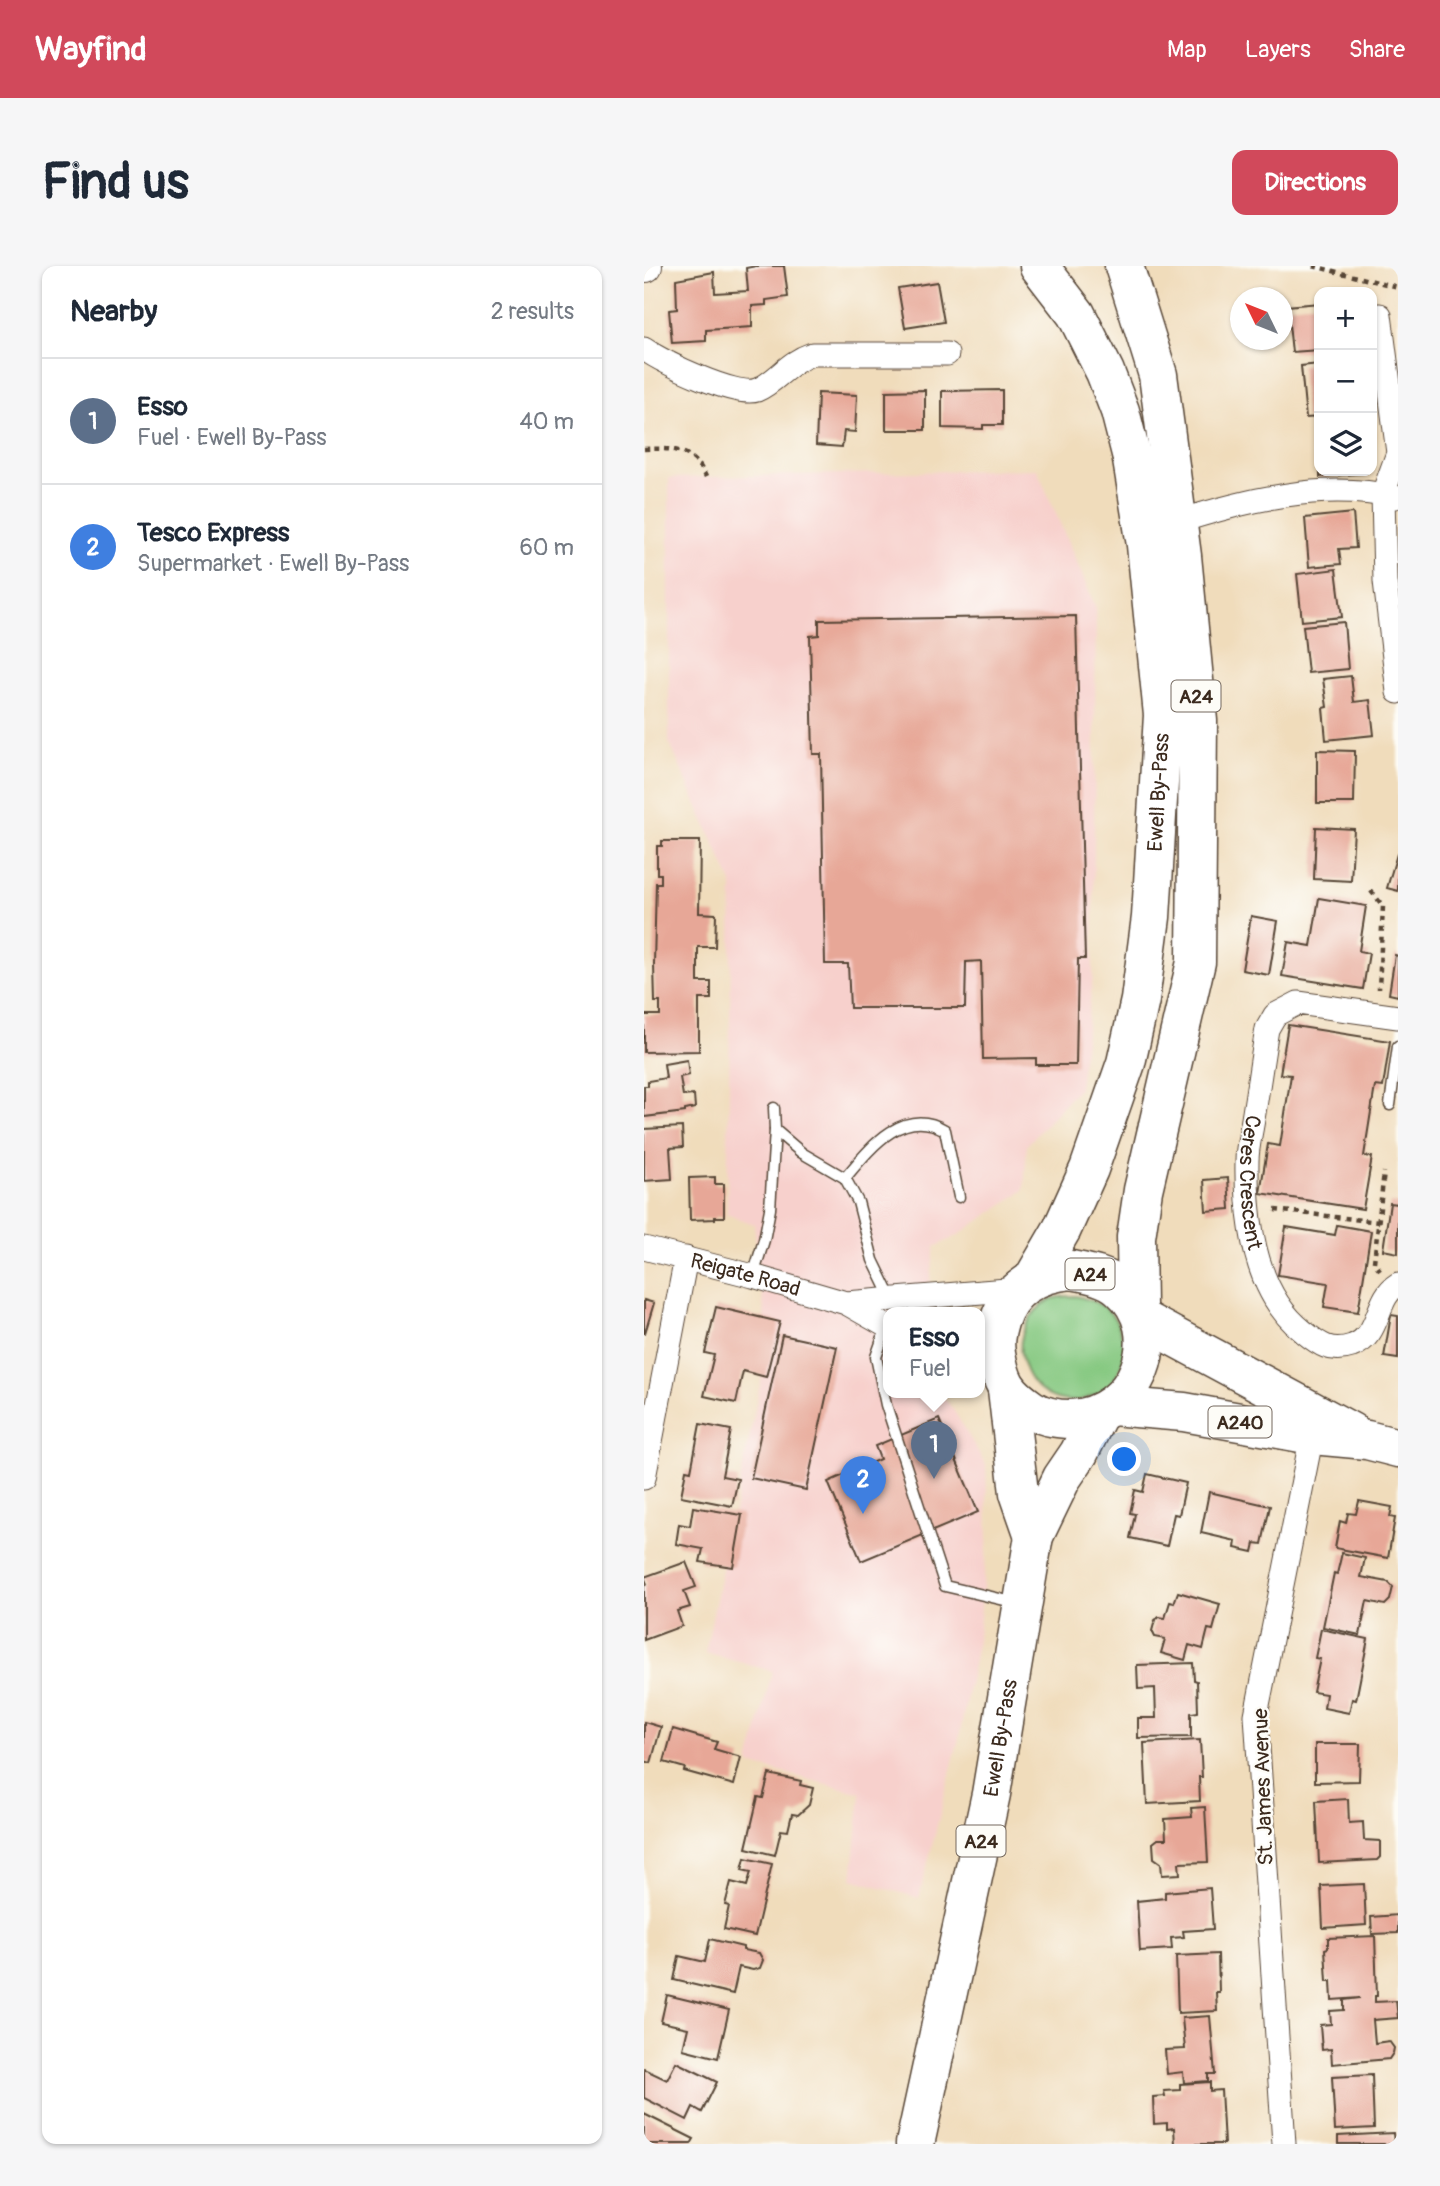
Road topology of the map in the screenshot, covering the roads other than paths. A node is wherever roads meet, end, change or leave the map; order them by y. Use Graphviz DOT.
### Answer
graph roads {
  1 [pos="1039,266"];
  2 [pos="1065,266"];
  3 [pos="1124,266"];
  4 [pos="1076,314"];
  5 [pos="1380,316"];
  6 [pos="644,349"];
  7 [pos="947,354"];
  8 [pos="1390,496"];
  9 [pos="1177,522"];
  10 [pos="1398,692"];
  11 [pos="1388,1016"];
  12 [pos="1398,1046"];
  13 [pos="1390,1105"];
  14 [pos="774,1108"];
  15 [pos="775,1130"];
  16 [pos="845,1178"];
  17 [pos="959,1197"];
  18 [pos="644,1248"];
  19 [pos="686,1258"];
  20 [pos="753,1276"];
  21 [pos="1026,1284"];
  22 [pos="1395,1286"];
  23 [pos="892,1299"];
  24 [pos="846,1303"];
  25 [pos="1140,1313"];
  26 [pos="883,1324"];
  27 [pos="883,1340"];
  28 [pos="996,1378"];
  29 [pos="883,1391"];
  30 [pos="885,1398"];
  31 [pos="1105,1410"];
  32 [pos="1312,1435"];
  33 [pos="1383,1444"];
  34 [pos="644,1478"];
  35 [pos="1034,1536"];
  36 [pos="1024,1604"];
  37 [pos="915,2144"];
  38 [pos="1284,2144"];
  1 -- 4 [label="highway, Ewell By-Pass / A24"];
  2 -- 4 [label="highway"];
  3 -- 9 [label="highway, Ewell By-Pass / A24"];
  4 -- 21 [label="highway, Ewell By-Pass / A24"];
  5 -- 8 [label="street"];
  6 -- 7 [label="street"];
  8 -- 9 [label="street"];
  8 -- 10 [label="street"];
  9 -- 25 [label="highway, Ewell By-Pass / A24"];
  11 -- 22 [label="street, Ceres Crescent"];
  12 -- 13 [label="lane"];
  14 -- 15 [label="lane"];
  15 -- 16 [label="lane"];
  15 -- 20 [label="lane"];
  16 -- 17 [label="lane"];
  16 -- 23 [label="lane"];
  18 -- 19 [label="street, Reigate Road"];
  19 -- 20 [label="street, Reigate Road"];
  19 -- 34 [label="street"];
  20 -- 24 [label="street, Reigate Road"];
  21 -- 23 [label="street, Reigate Road"];
  21 -- 25 [label="highway, A24"];
  21 -- 28 [label="highway, Ewell By-Pass / A24"];
  23 -- 24 [label="street, Reigate Road"];
  24 -- 26 [label="street, Reigate Road"];
  25 -- 31 [label="highway, Ewell By-Pass / A24"];
  25 -- 33 [label="highway, A240"];
  27 -- 29 [label="lane"];
  28 -- 31 [label="highway"];
  28 -- 35 [label="highway, Ewell By-Pass / A24"];
  30 -- 36 [label="lane"];
  31 -- 32 [label="highway, A240"];
  31 -- 35 [label="highway, Ewell By-Pass / A24"];
  32 -- 33 [label="highway, A240"];
  32 -- 38 [label="street, St. James Avenue"];
  35 -- 36 [label="highway, Ewell By-Pass / A24"];
  36 -- 37 [label="highway, Ewell By-Pass / A24"];
}
